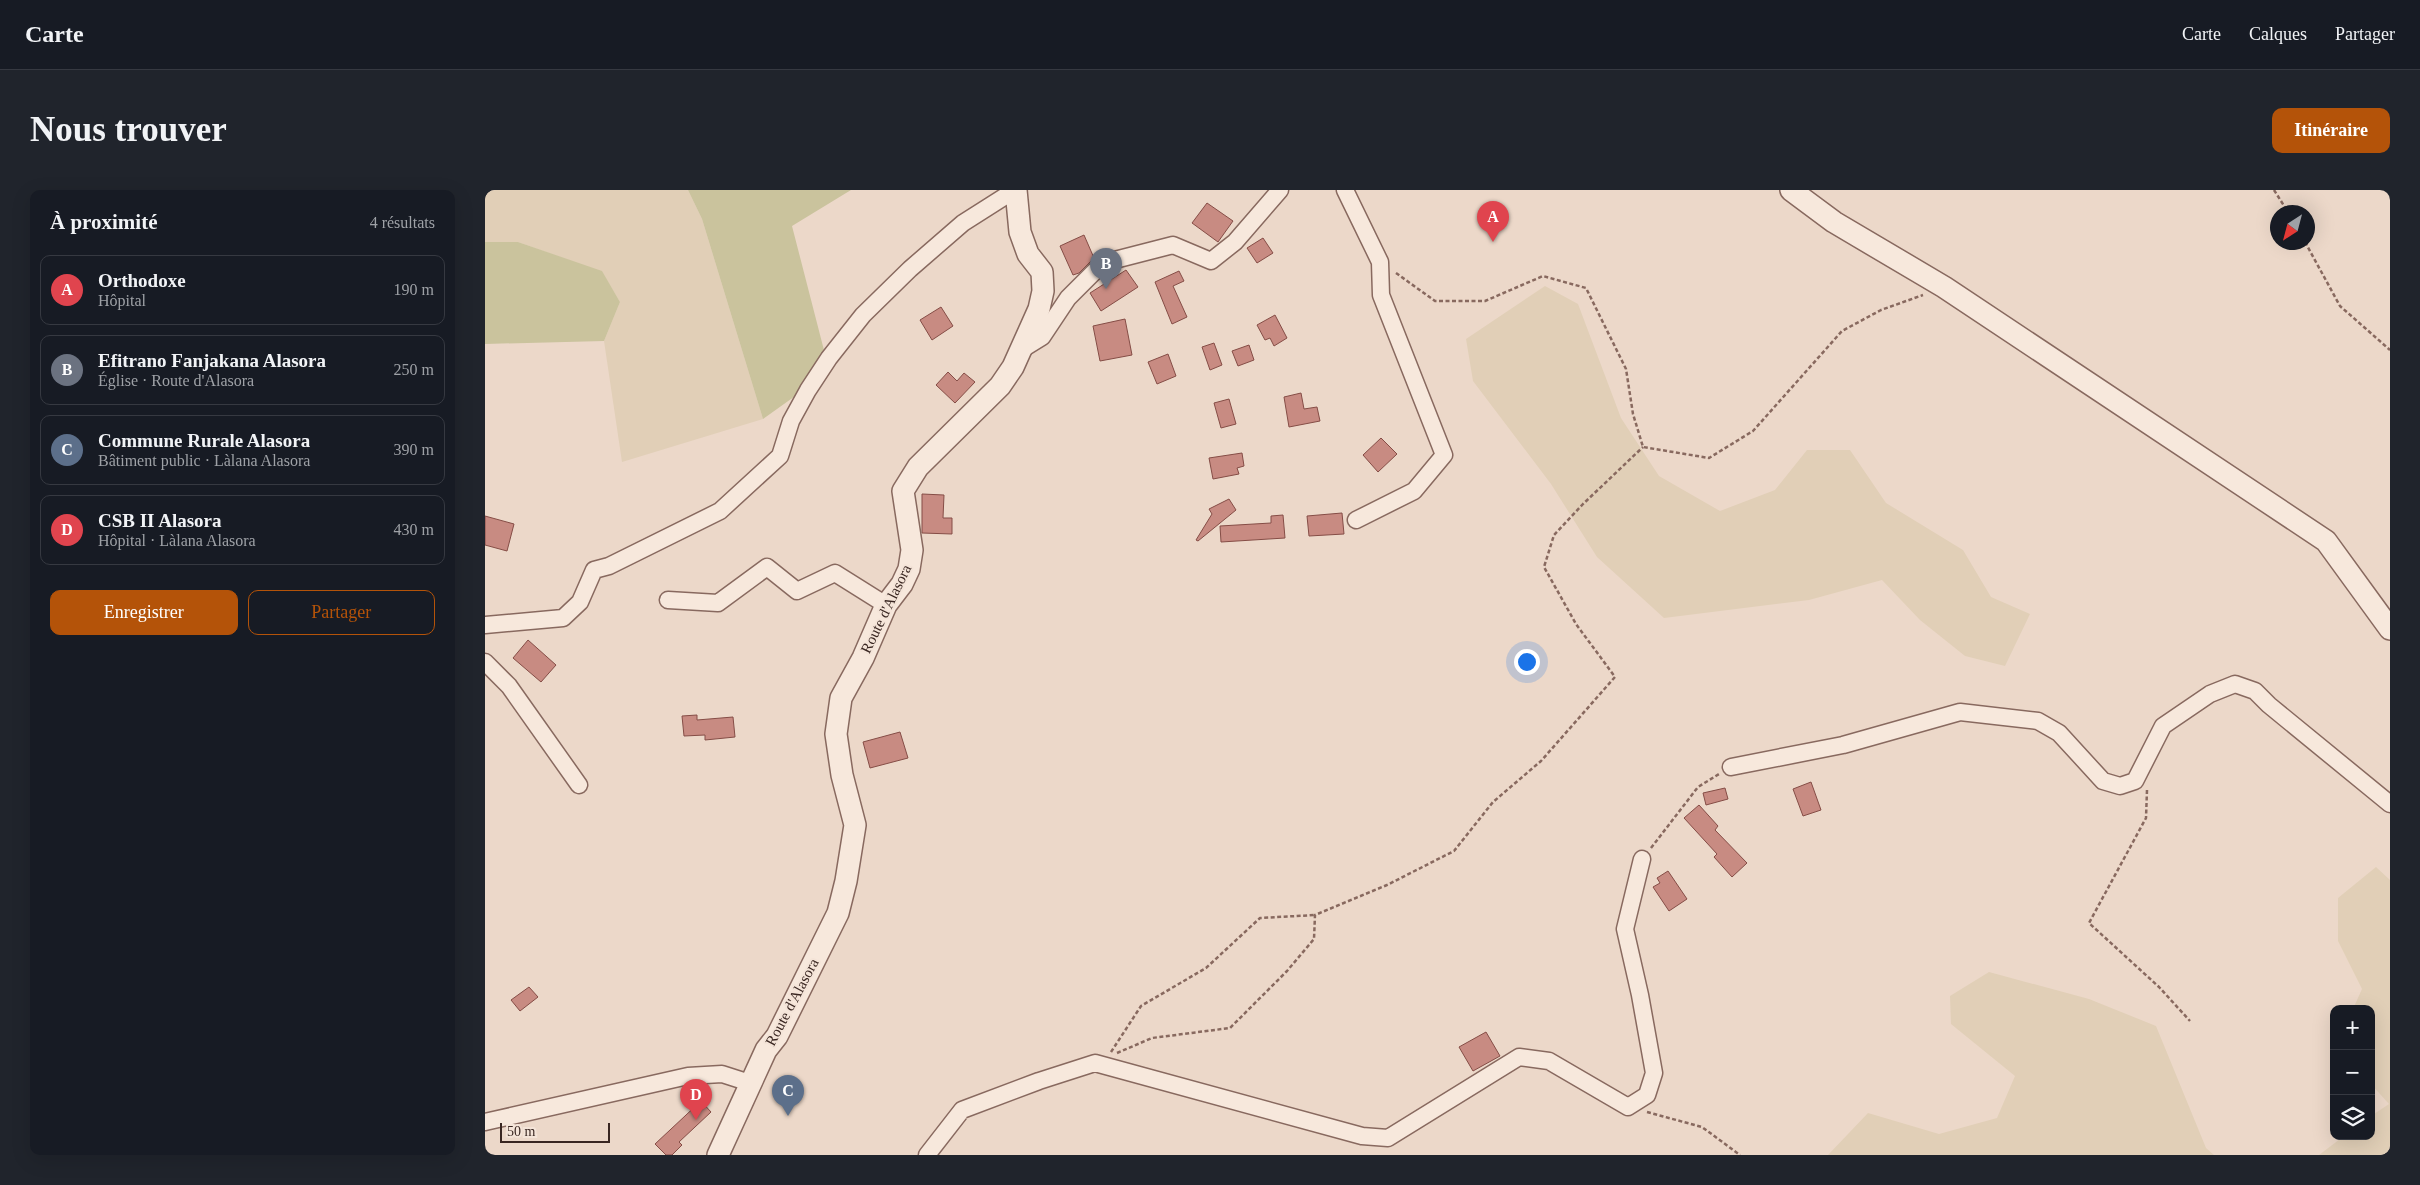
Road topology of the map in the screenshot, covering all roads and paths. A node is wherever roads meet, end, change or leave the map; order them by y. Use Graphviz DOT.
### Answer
graph roads {
  1 [pos="1015,190"];
  2 [pos="1280,190"];
  3 [pos="1345,190"];
  4 [pos="1791,190"];
  5 [pos="2274,190"];
  6 [pos="2284,205"];
  7 [pos="2309,250"];
  8 [pos="1380,262"];
  9 [pos="1944,287"];
  10 [pos="1021,350"];
  11 [pos="2390,350"];
  12 [pos="1643,446"];
  13 [pos="1356,520"];
  14 [pos="668,600"];
  15 [pos="886,604"];
  16 [pos="485,625"];
  17 [pos="2390,628"];
  18 [pos="485,662"];
  19 [pos="1731,767"];
  20 [pos="579,784"];
  21 [pos="2147,789"];
  22 [pos="2390,804"];
  23 [pos="1642,859"];
  24 [pos="1315,915"];
  25 [pos="2190,1021"];
  26 [pos="750,1083"];
  27 [pos="1627,1107"];
  28 [pos="485,1122"];
  29 [pos="718,1155"];
  30 [pos="927,1155"];
  31 [pos="1740,1155"];
  1 -- 10 [label="street, Route d'Alasora"];
  1 -- 16 [label="street"];
  2 -- 10 [label="street"];
  3 -- 8 [label="street"];
  4 -- 9 [label="street"];
  5 -- 6 [label="path"];
  7 -- 11 [label="path"];
  8 -- 12 [label="path"];
  8 -- 13 [label="street"];
  9 -- 12 [label="path"];
  9 -- 17 [label="street"];
  10 -- 15 [label="street, Route d'Alasora"];
  12 -- 24 [label="path"];
  14 -- 15 [label="street"];
  15 -- 26 [label="street, Route d'Alasora"];
  18 -- 20 [label="street"];
  19 -- 22 [label="street"];
  19 -- 23 [label="path"];
  21 -- 25 [label="path"];
  23 -- 27 [label="street"];
  24 -- 24 [label="path"];
  26 -- 28 [label="street"];
  26 -- 29 [label="street, Route d'Alasora"];
  27 -- 30 [label="street"];
  27 -- 31 [label="path"];
}
